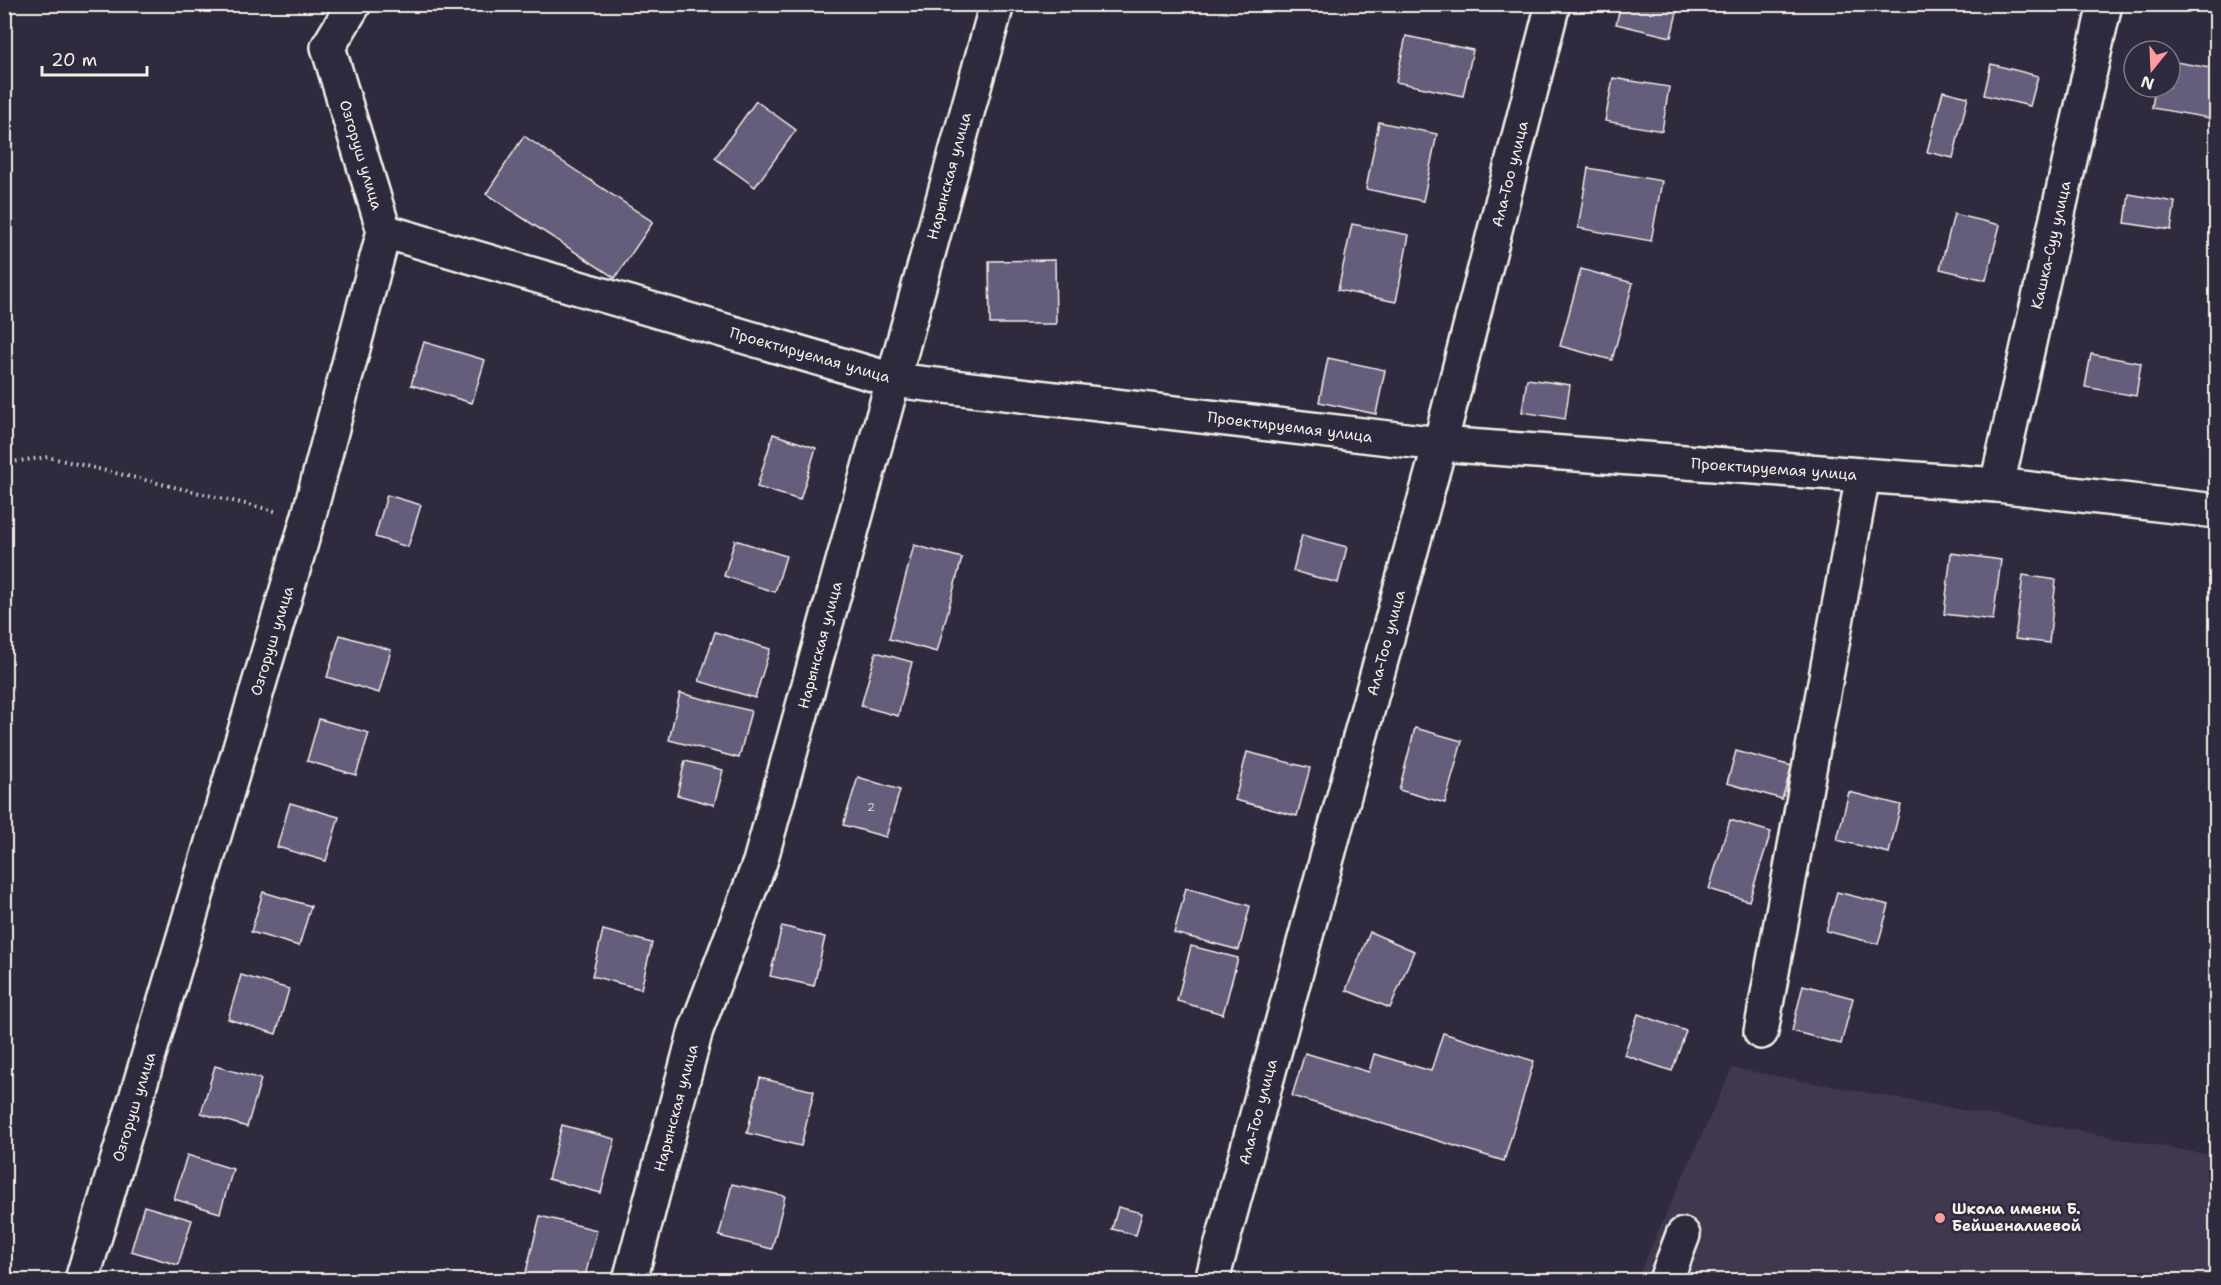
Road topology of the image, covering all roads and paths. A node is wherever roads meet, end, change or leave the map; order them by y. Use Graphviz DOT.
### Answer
graph roads {
  1 [pos="354,4"];
  2 [pos="997,4"];
  3 [pos="1553,4"];
  4 [pos="2105,4"];
  5 [pos="384,231"];
  6 [pos="893,380"];
  7 [pos="1440,444"];
  8 [pos="4,463"];
  9 [pos="1863,475"];
  10 [pos="1997,485"];
  11 [pos="2217,511"];
  12 [pos="308,519"];
  13 [pos="1761,1032"];
  14 [pos="1683,1234"];
  15 [pos="82,1281"];
  16 [pos="630,1281"];
  17 [pos="1212,1281"];
  18 [pos="1666,1281"];
  1 -- 5 [label="street, Озгоруш улица"];
  2 -- 6 [label="street, Нарынская улица"];
  3 -- 7 [label="street, Ала-Тоо улица"];
  4 -- 10 [label="street, Кашка-Суу улица"];
  5 -- 6 [label="street, Проектируемая улица"];
  5 -- 12 [label="street, Озгоруш улица"];
  6 -- 7 [label="street, Проектируемая улица"];
  6 -- 16 [label="street, Нарынская улица"];
  7 -- 9 [label="street, Проектируемая улица"];
  7 -- 17 [label="street, Ала-Тоо улица"];
  8 -- 12 [label="path"];
  9 -- 10 [label="street, Проектируемая улица"];
  9 -- 13 [label="street"];
  10 -- 11 [label="street, Проектируемая улица"];
  12 -- 15 [label="street, Озгоруш улица"];
  14 -- 18 [label="street"];
}
